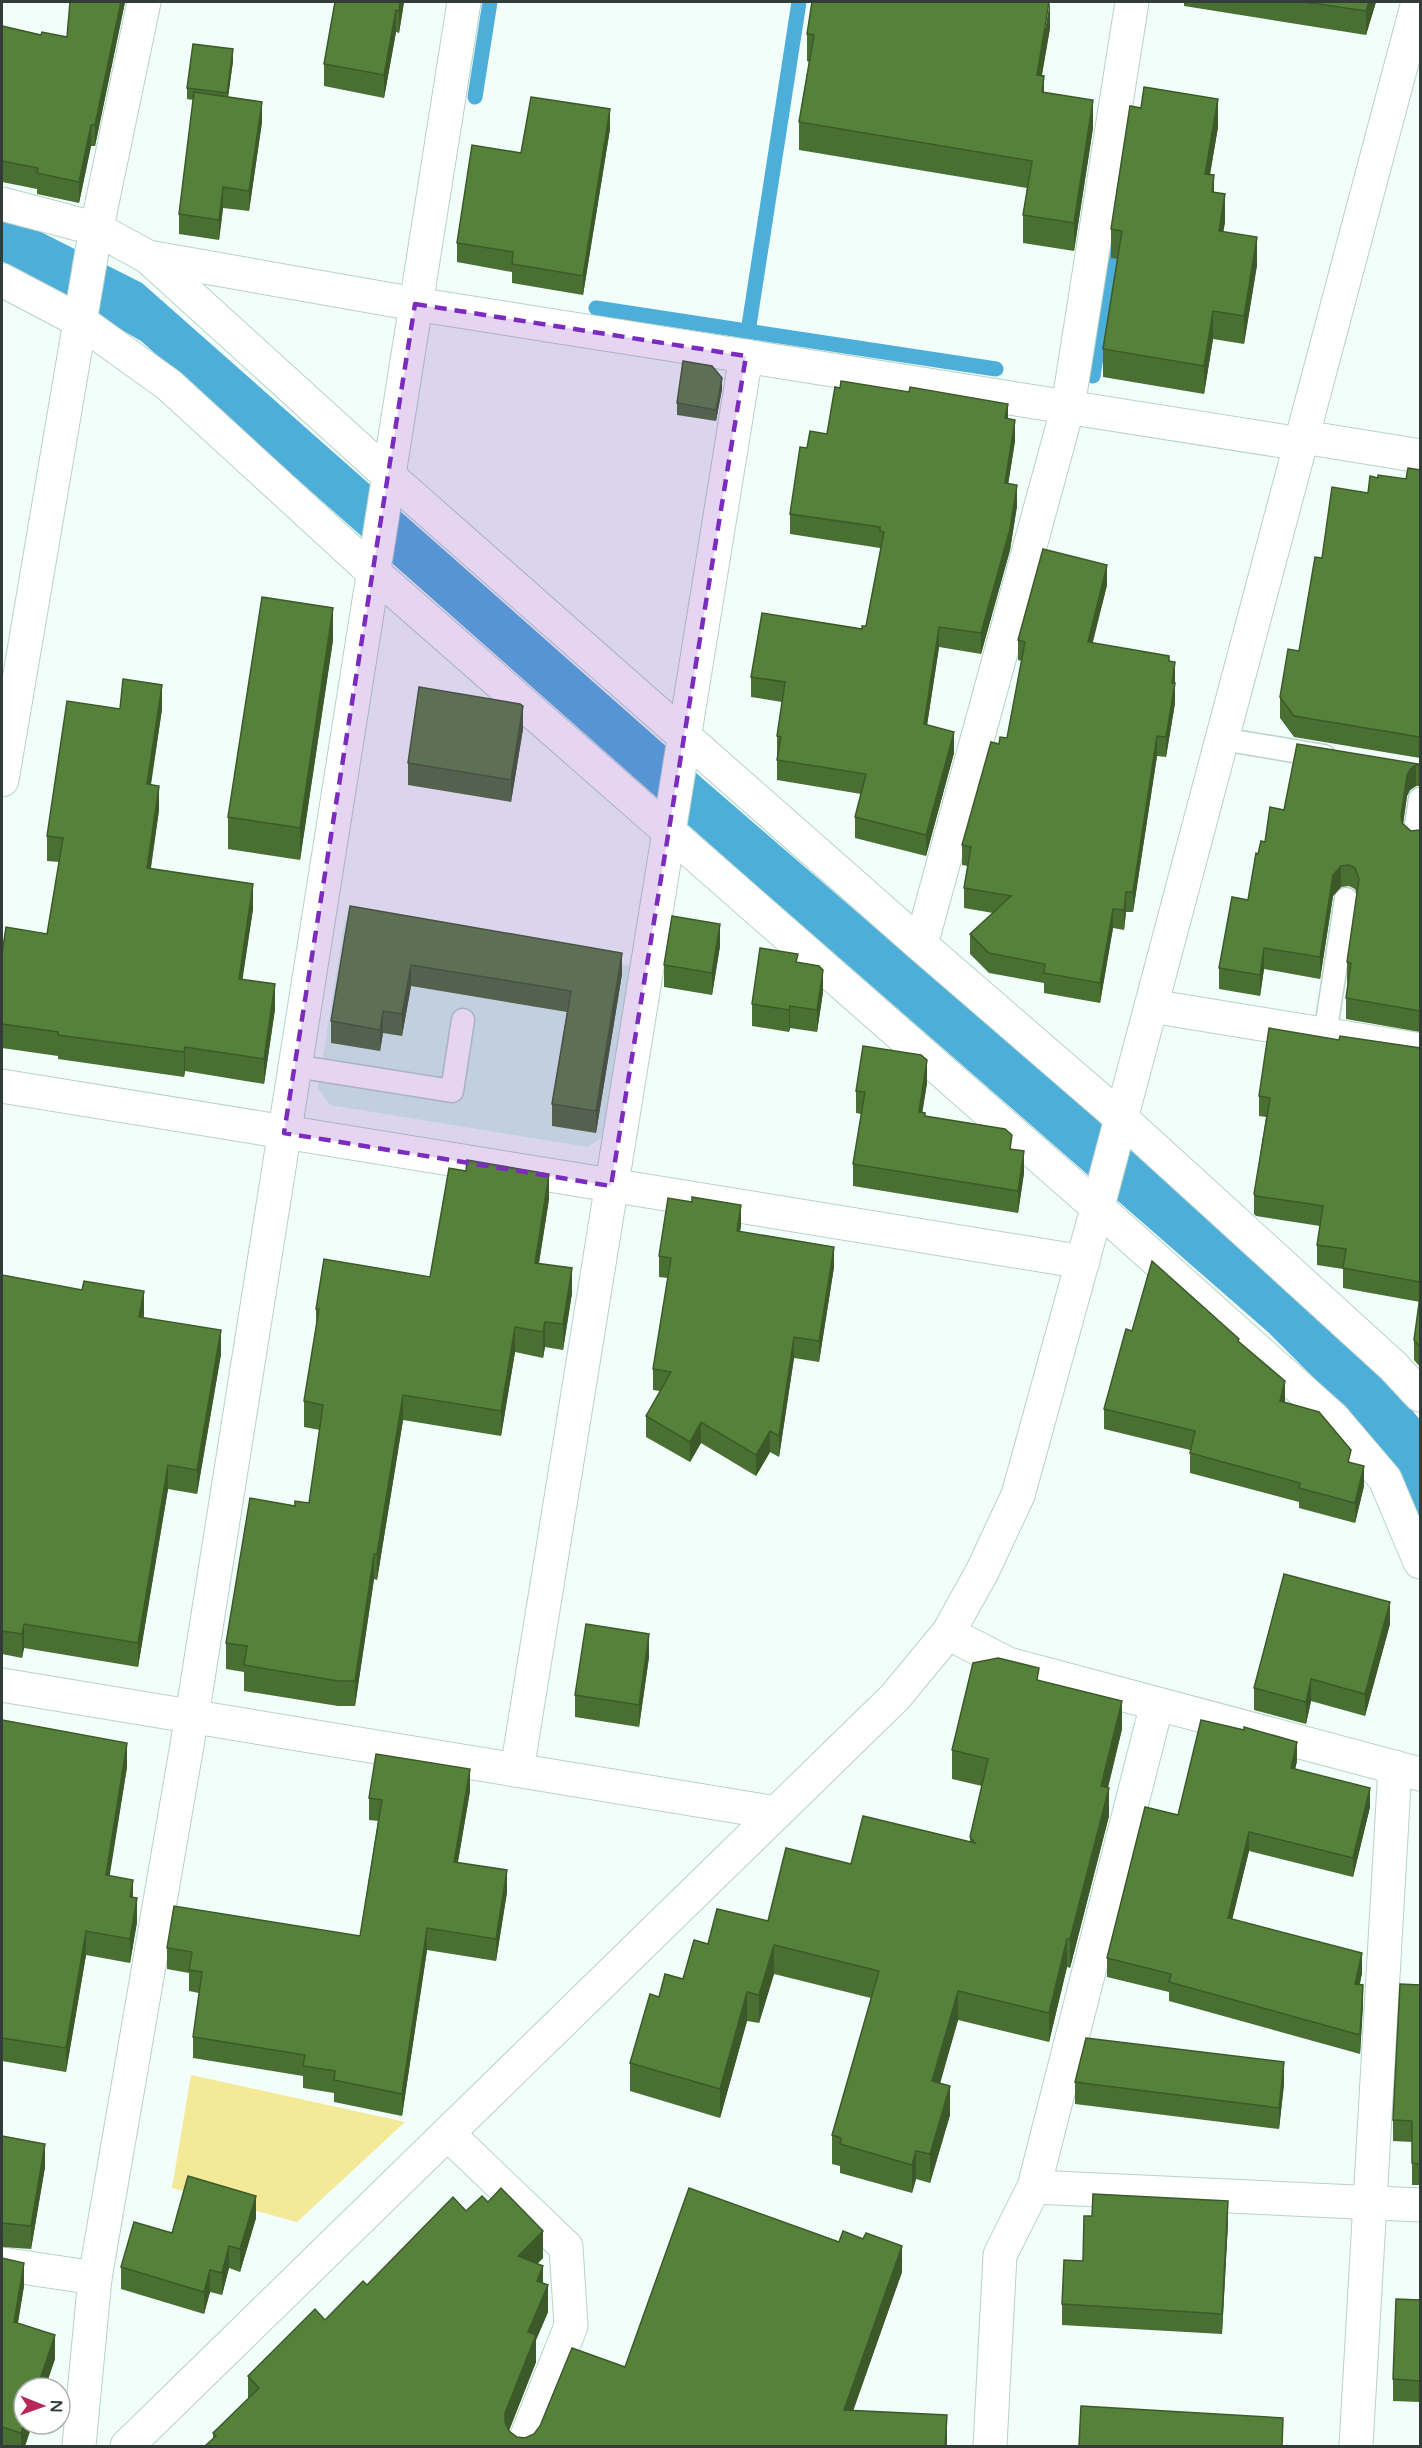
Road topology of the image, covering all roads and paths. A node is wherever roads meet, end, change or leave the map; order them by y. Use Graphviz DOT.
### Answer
graph roads {
  1 [pos="144,2"];
  2 [pos="464,2"];
  3 [pos="1132,2"];
  4 [pos="1418,2"];
  5 [pos="2,204"];
  6 [pos="94,240"];
  7 [pos="148,257"];
  8 [pos="2,280"];
  9 [pos="415,304"];
  10 [pos="81,316"];
  11 [pos="746,356"];
  12 [pos="1068,407"];
  13 [pos="1302,441"];
  14 [pos="1420,456"];
  15 [pos="387,483"];
  16 [pos="374,562"];
  17 [pos="1222,740"];
  18 [pos="683,742"];
  19 [pos="1350,760"];
  20 [pos="2,780"];
  21 [pos="1420,799"];
  22 [pos="670,823"];
  23 [pos="1414,839"];
  24 [pos="1346,899"];
  25 [pos="921,945"];
  26 [pos="1151,1006"];
  27 [pos="463,1020"];
  28 [pos="1325,1035"];
  29 [pos="1420,1050"];
  30 [pos="295,1066"];
  31 [pos="2,1086"];
  32 [pos="1119,1124"];
  33 [pos="284,1133"];
  34 [pos="611,1186"];
  35 [pos="1098,1202"];
  36 [pos="1083,1262"];
  37 [pos="1420,1395"];
  38 [pos="1420,1562"];
  39 [pos="948,1633"];
  40 [pos="2,1685"];
  41 [pos="1157,1704"];
  42 [pos="192,1716"];
  43 [pos="516,1770"];
  44 [pos="1408,1771"];
  45 [pos="776,1813"];
  46 [pos="447,2134"];
  47 [pos="1034,2187"];
  48 [pos="1369,2202"];
  49 [pos="1420,2205"];
  50 [pos="2,2264"];
  51 [pos="95,2278"];
  52 [pos="80,2446"];
  53 [pos="127,2446"];
  54 [pos="523,2446"];
  55 [pos="990,2446"];
  56 [pos="1356,2446"];
  1 -- 6 [label="street"];
  2 -- 9 [label="street"];
  3 -- 12 [label="street"];
  4 -- 13 [label="street"];
  5 -- 6 [label="street"];
  6 -- 7 [label="street"];
  6 -- 10 [label="street"];
  7 -- 9 [label="street"];
  7 -- 15 [label="street"];
  8 -- 10 [label="street"];
  9 -- 11 [label="street"];
  9 -- 15 [label="street"];
  10 -- 16 [label="street"];
  10 -- 20 [label="street"];
  11 -- 12 [label="street"];
  11 -- 18 [label="street"];
  12 -- 13 [label="street"];
  12 -- 25 [label="street"];
  13 -- 14 [label="street"];
  13 -- 17 [label="street"];
  15 -- 16 [label="street"];
  15 -- 18 [label="street"];
  16 -- 22 [label="street"];
  16 -- 30 [label="street"];
  17 -- 19 [label="lane"];
  17 -- 26 [label="street"];
  18 -- 22 [label="street"];
  18 -- 25 [label="street"];
  21 -- 23 [label="lane"];
  22 -- 34 [label="street"];
  22 -- 35 [label="street"];
  24 -- 28 [label="lane"];
  25 -- 32 [label="street"];
  26 -- 28 [label="street"];
  26 -- 32 [label="street"];
  27 -- 30 [label="lane"];
  28 -- 29 [label="street"];
  30 -- 33 [label="street"];
  31 -- 33 [label="street"];
  32 -- 35 [label="street"];
  32 -- 37 [label="street"];
  33 -- 34 [label="street"];
  33 -- 42 [label="street"];
  34 -- 36 [label="street"];
  34 -- 43 [label="street"];
  35 -- 36 [label="street"];
  35 -- 38 [label="street"];
  36 -- 39 [label="street"];
  39 -- 41 [label="street"];
  39 -- 45 [label="street"];
  40 -- 42 [label="street"];
  41 -- 44 [label="street"];
  41 -- 47 [label="street"];
  42 -- 43 [label="street"];
  42 -- 51 [label="street"];
  43 -- 45 [label="street"];
  44 -- 48 [label="street"];
  45 -- 46 [label="street"];
  46 -- 53 [label="street"];
  46 -- 54 [label="street"];
  47 -- 48 [label="street"];
  47 -- 55 [label="street"];
  48 -- 49 [label="street"];
  48 -- 56 [label="street"];
  50 -- 51 [label="street"];
  51 -- 52 [label="street"];
}
